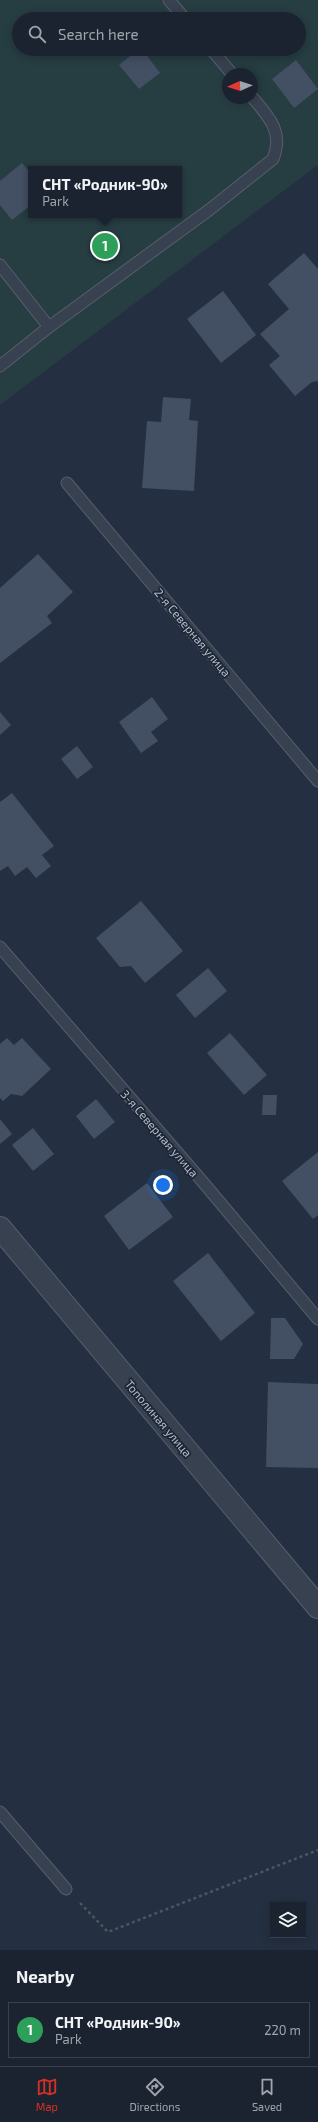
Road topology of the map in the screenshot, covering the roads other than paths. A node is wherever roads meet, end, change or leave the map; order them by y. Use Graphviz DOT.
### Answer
graph roads {
  1 [pos="169,0"];
  2 [pos="179,12"];
  3 [pos="217,56"];
  4 [pos="227,68"];
  5 [pos="258,104"];
  6 [pos="0,265"];
  7 [pos="49,327"];
  8 [pos="0,366"];
  9 [pos="67,483"];
  10 [pos="318,781"];
  11 [pos="0,947"];
  12 [pos="0,1228"];
  13 [pos="318,1319"];
  14 [pos="318,1607"];
  15 [pos="0,1812"];
  16 [pos="66,1889"];
  1 -- 2 [label="lane"];
  3 -- 4 [label="lane"];
  5 -- 7 [label="lane"];
  6 -- 7 [label="lane"];
  7 -- 8 [label="lane"];
  9 -- 10 [label="lane, 2-я Северная улица"];
  11 -- 13 [label="lane, 3-я Северная улица"];
  12 -- 14 [label="street, Тополиная улица"];
  15 -- 16 [label="lane"];
}
